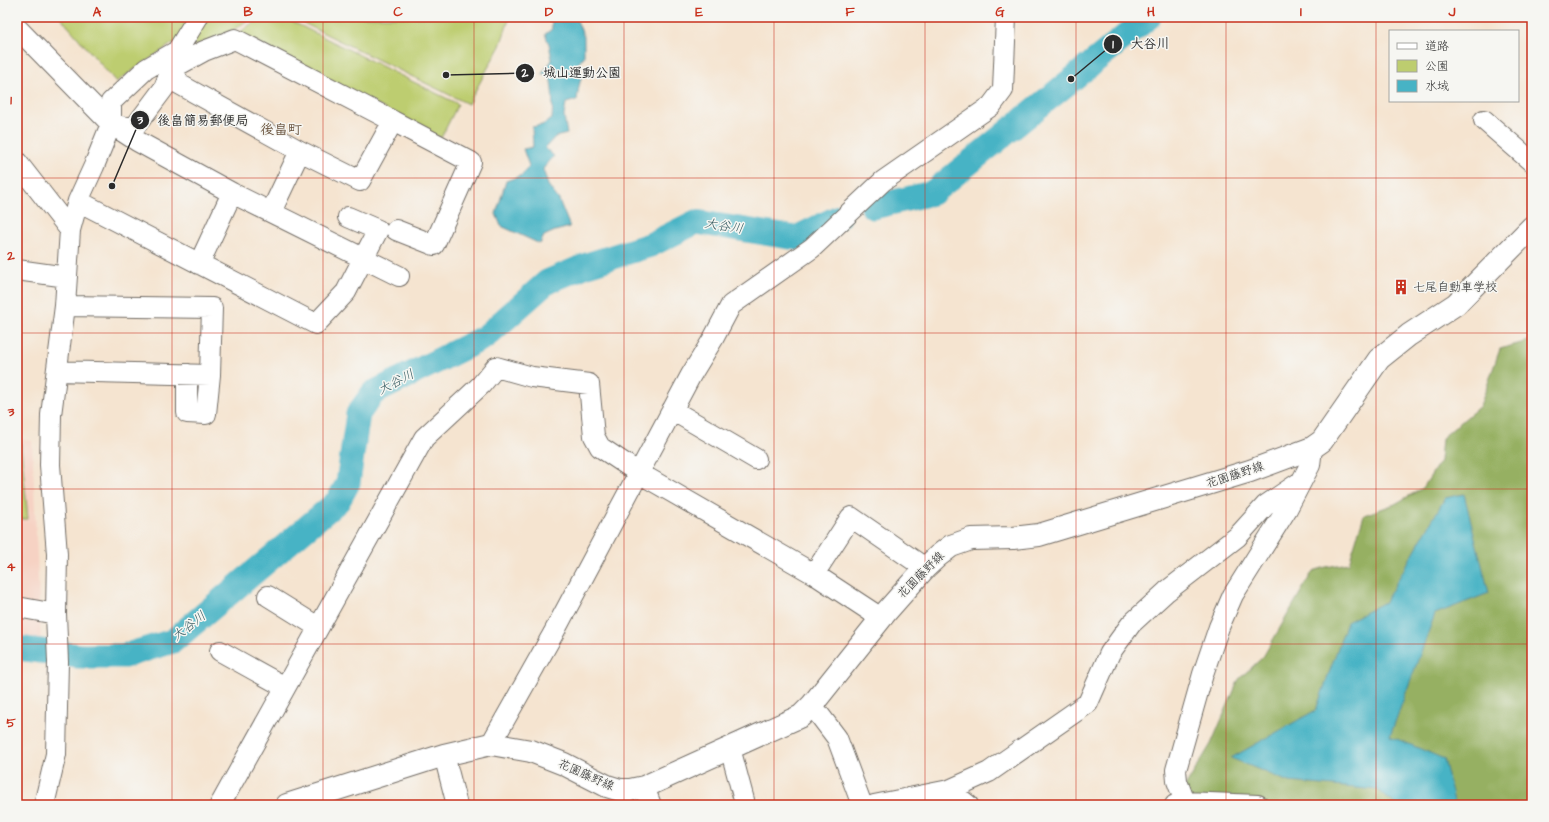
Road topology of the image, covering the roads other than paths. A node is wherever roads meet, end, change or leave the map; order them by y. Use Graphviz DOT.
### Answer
graph roads {
  1 [pos="198,17"];
  2 [pos="1006,17"];
  3 [pos="20,36"];
  4 [pos="175,59"];
  5 [pos="1484,120"];
  6 [pos="393,121"];
  7 [pos="111,124"];
  8 [pos="300,151"];
  9 [pos="1532,162"];
  10 [pos="18,167"];
  11 [pos="232,193"];
  12 [pos="78,201"];
  13 [pos="271,212"];
  14 [pos="348,217"];
  15 [pos="1532,227"];
  16 [pos="70,230"];
  17 [pos="396,230"];
  18 [pos="364,258"];
  19 [pos="199,264"];
  20 [pos="17,270"];
  21 [pos="398,276"];
  22 [pos="67,278"];
  23 [pos="65,306"];
  24 [pos="57,371"];
  25 [pos="188,374"];
  26 [pos="210,375"];
  27 [pos="672,410"];
  28 [pos="1312,448"];
  29 [pos="756,459"];
  30 [pos="639,473"];
  31 [pos="1300,482"];
  32 [pos="925,568"];
  33 [pos="814,574"];
  34 [pos="268,596"];
  35 [pos="17,606"];
  36 [pos="56,614"];
  37 [pos="881,618"];
  38 [pos="318,627"];
  39 [pos="220,651"];
  40 [pos="285,687"];
  41 [pos="812,705"];
  42 [pos="491,744"];
  43 [pos="730,748"];
  44 [pos="444,755"];
  45 [pos="949,790"];
  46 [pos="648,796"];
  47 [pos="744,800"];
  48 [pos="1180,803"];
  49 [pos="44,805"];
  50 [pos="220,805"];
  51 [pos="287,805"];
  52 [pos="457,805"];
  53 [pos="862,805"];
  54 [pos="874,805"];
  55 [pos="968,805"];
  56 [pos="1258,805"];
  1 -- 4 [label="street"];
  2 -- 27 [label="street"];
  3 -- 7 [label="street"];
  4 -- 6 [label="street"];
  4 -- 7 [label="street"];
  4 -- 7 [label="street"];
  4 -- 8 [label="street"];
  5 -- 9 [label="street"];
  6 -- 8 [label="street"];
  6 -- 17 [label="street"];
  7 -- 11 [label="street"];
  7 -- 12 [label="street"];
  8 -- 13 [label="street"];
  10 -- 16 [label="street"];
  11 -- 13 [label="street"];
  11 -- 19 [label="street"];
  12 -- 16 [label="street"];
  12 -- 19 [label="street"];
  13 -- 18 [label="street"];
  14 -- 18 [label="street"];
  15 -- 28 [label="main road, 花園藤野線"];
  16 -- 22 [label="street"];
  18 -- 19 [label="street"];
  18 -- 21 [label="street"];
  20 -- 22 [label="street"];
  22 -- 23 [label="street"];
  23 -- 24 [label="street"];
  23 -- 26 [label="street"];
  24 -- 25 [label="street"];
  24 -- 36 [label="street"];
  25 -- 26 [label="street"];
  25 -- 26 [label="street"];
  27 -- 29 [label="street"];
  27 -- 30 [label="street"];
  28 -- 31 [label="street"];
  28 -- 32 [label="main road, 花園藤野線"];
  30 -- 33 [label="street"];
  30 -- 38 [label="street"];
  30 -- 42 [label="street"];
  31 -- 45 [label="street"];
  31 -- 48 [label="street"];
  32 -- 33 [label="street"];
  32 -- 37 [label="main road, 花園藤野線"];
  33 -- 37 [label="street"];
  34 -- 38 [label="street"];
  35 -- 36 [label="street"];
  36 -- 49 [label="street"];
  37 -- 41 [label="main road, 花園藤野線"];
  38 -- 40 [label="street"];
  39 -- 40 [label="street"];
  40 -- 50 [label="street"];
  41 -- 43 [label="main road, 花園藤野線"];
  41 -- 53 [label="street"];
  42 -- 44 [label="main road, 花園藤野線"];
  42 -- 46 [label="main road, 花園藤野線"];
  43 -- 46 [label="main road, 花園藤野線"];
  43 -- 47 [label="street"];
  44 -- 51 [label="main road, 花園藤野線"];
  44 -- 52 [label="street"];
  45 -- 54 [label="street"];
  45 -- 55 [label="street"];
  48 -- 56 [label="street"];
}
